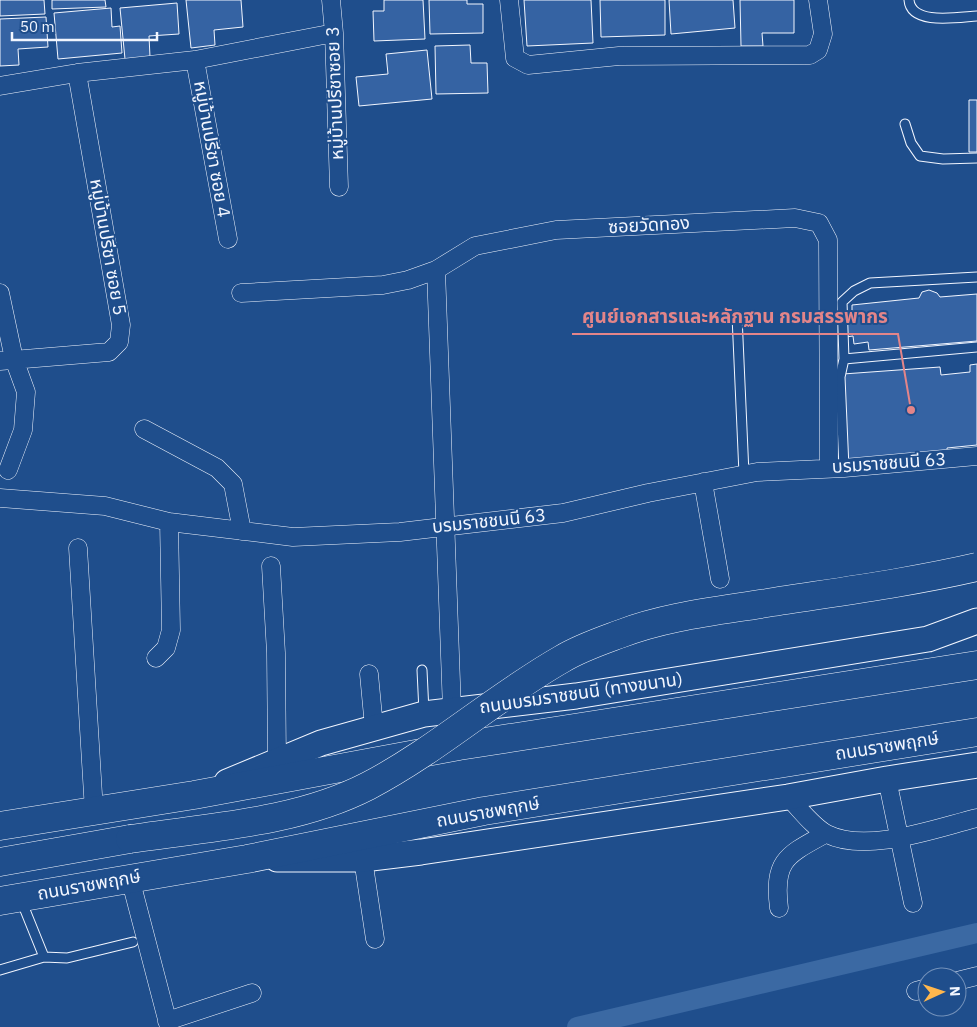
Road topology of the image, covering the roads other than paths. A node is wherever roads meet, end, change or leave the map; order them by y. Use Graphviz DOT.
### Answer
graph roads {
  1 [pos="331,0"];
  2 [pos="510,0"];
  3 [pos="818,0"];
  4 [pos="909,0"];
  5 [pos="977,16"];
  6 [pos="334,34"];
  7 [pos="195,60"];
  8 [pos="77,73"];
  9 [pos="0,86"];
  10 [pos="905,124"];
  11 [pos="977,158"];
  12 [pos="339,187"];
  13 [pos="228,239"];
  14 [pos="436,270"];
  15 [pos="977,278"];
  16 [pos="0,293"];
  17 [pos="241,293"];
  18 [pos="737,316"];
  19 [pos="977,347"];
  20 [pos="844,359"];
  21 [pos="7,360"];
  22 [pos="144,429"];
  23 [pos="977,456"];
  24 [pos="836,468"];
  25 [pos="8,470"];
  26 [pos="744,474"];
  27 [pos="703,482"];
  28 [pos="0,498"];
  29 [pos="169,522"];
  30 [pos="445,525"];
  31 [pos="242,531"];
  32 [pos="78,548"];
  33 [pos="271,566"];
  34 [pos="977,567"];
  35 [pos="720,579"];
  36 [pos="977,621"];
  37 [pos="977,636"];
  38 [pos="928,639"];
  39 [pos="156,658"];
  40 [pos="977,665"];
  41 [pos="422,670"];
  42 [pos="369,674"];
  43 [pos="452,710"];
  44 [pos="424,714"];
  45 [pos="374,727"];
  46 [pos="977,732"];
  47 [pos="277,761"];
  48 [pos="976,765"];
  49 [pos="887,779"];
  50 [pos="194,795"];
  51 [pos="788,797"];
  52 [pos="94,811"];
  53 [pos="977,818"];
  54 [pos="0,826"];
  55 [pos="825,834"];
  56 [pos="898,838"];
  57 [pos="247,858"];
  58 [pos="363,859"];
  59 [pos="0,862"];
  60 [pos="130,878"];
  61 [pos="10,899"];
  62 [pos="912,903"];
  63 [pos="779,908"];
  64 [pos="374,939"];
  65 [pos="133,942"];
  66 [pos="44,957"];
  67 [pos="0,970"];
  68 [pos="252,993"];
  69 [pos="168,1024"];
  1 -- 6 [label="street, หมู่บ้านปรีชาซอย 3"];
  2 -- 3 [label="street"];
  4 -- 5 [label="lane"];
  6 -- 7 [label="street"];
  6 -- 12 [label="street, หมู่บ้านปรีชาซอย 3"];
  7 -- 8 [label="street"];
  7 -- 13 [label="street, หมู่บ้านปรีชา ซอย 4"];
  8 -- 9 [label="street"];
  8 -- 21 [label="street, หมู่บ้านปรีชา ซอย 5"];
  10 -- 11 [label="lane"];
  14 -- 17 [label="street, ซอยวัดทอง"];
  14 -- 24 [label="street, ซอยวัดทอง"];
  14 -- 30 [label="street"];
  15 -- 20 [label="lane"];
  16 -- 21 [label="street"];
  18 -- 26 [label="lane"];
  19 -- 20 [label="lane"];
  20 -- 24 [label="lane"];
  21 -- 25 [label="street"];
  22 -- 31 [label="street"];
  23 -- 24 [label="street, บรมราชชนนี 63"];
  24 -- 26 [label="street, บรมราชชนนี 63"];
  26 -- 27 [label="street, บรมราชชนนี 63"];
  27 -- 30 [label="street, บรมราชชนนี 63"];
  27 -- 35 [label="street"];
  28 -- 29 [label="street, บรมราชชนนี 63"];
  29 -- 31 [label="street, บรมราชชนนี 63"];
  29 -- 39 [label="street"];
  30 -- 31 [label="street, บรมราชชนนี 63"];
  30 -- 43 [label="street"];
  32 -- 52 [label="street"];
  33 -- 47 [label="street"];
  34 -- 59 [label="main road, bridge"];
  36 -- 38 [label="main road, ถนนบรมราชชนนี (ทางขนาน)"];
  37 -- 38 [label="main road"];
  38 -- 43 [label="main road, ถนนบรมราชชนนี (ทางขนาน)"];
  40 -- 50 [label="main road"];
  41 -- 44 [label="lane"];
  42 -- 45 [label="street"];
  43 -- 44 [label="main road, ถนนบรมราชชนนี (ทางขนาน)"];
  44 -- 45 [label="main road, ถนนบรมราชชนนี (ทางขนาน)"];
  45 -- 47 [label="main road, ถนนบรมราชชนนี (ทางขนาน)"];
  46 -- 57 [label="main road, ถนนราชพฤกษ์"];
  47 -- 50 [label="main road, ถนนบรมราชชนนี (ทางขนาน)"];
  48 -- 49 [label="main road"];
  49 -- 51 [label="main road"];
  49 -- 56 [label="street"];
  50 -- 52 [label="main road"];
  51 -- 55 [label="street"];
  51 -- 58 [label="main road"];
  52 -- 54 [label="main road"];
  53 -- 56 [label="street"];
  55 -- 56 [label="street"];
  55 -- 63 [label="street"];
  56 -- 62 [label="street"];
  57 -- 58 [label="main road"];
  57 -- 60 [label="main road, ถนนราชพฤกษ์"];
  58 -- 64 [label="street"];
  60 -- 61 [label="main road, ถนนราชพฤกษ์"];
  60 -- 69 [label="street"];
  61 -- 66 [label="lane"];
  65 -- 66 [label="lane"];
  66 -- 67 [label="lane"];
  68 -- 69 [label="street"];
}
